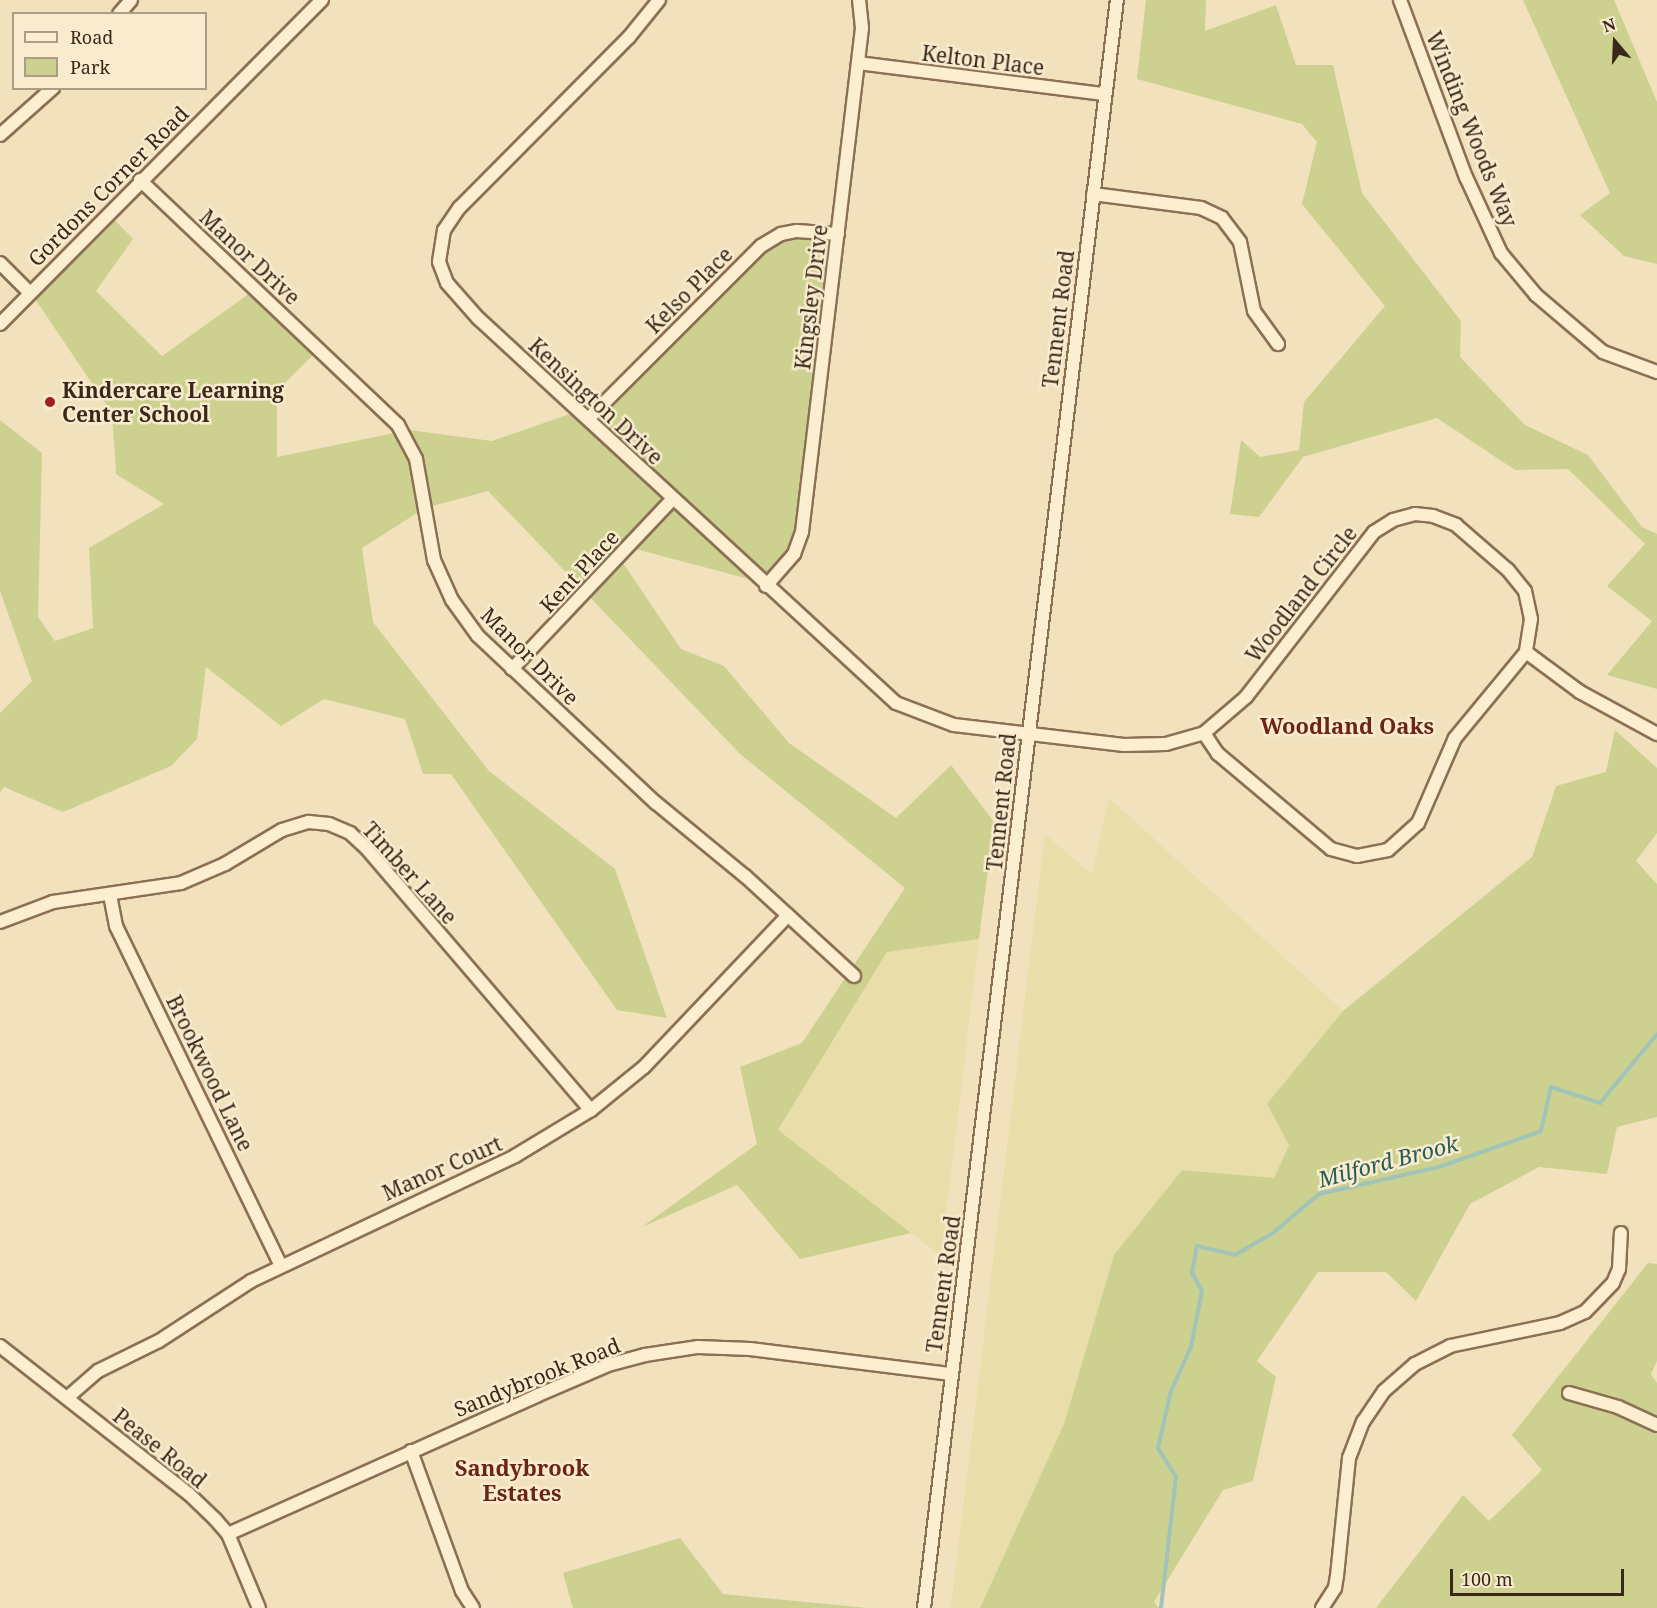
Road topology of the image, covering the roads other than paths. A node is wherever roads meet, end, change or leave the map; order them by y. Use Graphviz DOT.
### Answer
graph roads {
  1 [pos="131,0"];
  2 [pos="322,0"];
  3 [pos="659,0"];
  4 [pos="859,0"];
  5 [pos="1117,0"];
  6 [pos="1400,0"];
  7 [pos="121,12"];
  8 [pos="858,63"];
  9 [pos="51,90"];
  10 [pos="1104,94"];
  11 [pos="0,135"];
  12 [pos="140,180"];
  13 [pos="1093,194"];
  14 [pos="838,234"];
  15 [pos="0,263"];
  16 [pos="29,292"];
  17 [pos="0,324"];
  18 [pos="1278,344"];
  19 [pos="1657,372"];
  20 [pos="588,419"];
  21 [pos="673,500"];
  22 [pos="766,586"];
  23 [pos="1526,652"];
  24 [pos="512,669"];
  25 [pos="1204,733"];
  26 [pos="1027,734"];
  27 [pos="1657,734"];
  28 [pos="110,895"];
  29 [pos="788,915"];
  30 [pos="0,922"];
  31 [pos="854,976"];
  32 [pos="591,1110"];
  33 [pos="1621,1233"];
  34 [pos="281,1266"];
  35 [pos="0,1346"];
  36 [pos="951,1374"];
  37 [pos="1569,1393"];
  38 [pos="68,1397"];
  39 [pos="1657,1425"];
  40 [pos="411,1451"];
  41 [pos="228,1534"];
  42 [pos="259,1608"];
  43 [pos="473,1608"];
  44 [pos="924,1608"];
  45 [pos="1322,1608"];
  1 -- 7 [label="street"];
  2 -- 12 [label="street, Gordons Corner Road"];
  3 -- 20 [label="street, Kensington Drive"];
  4 -- 8 [label="street, Kingsley Drive"];
  5 -- 10 [label="street, Tennent Road"];
  6 -- 19 [label="street, Winding Woods Way"];
  8 -- 10 [label="street, Kelton Place"];
  8 -- 14 [label="street, Kingsley Drive"];
  9 -- 11 [label="street"];
  10 -- 13 [label="street, Tennent Road"];
  12 -- 16 [label="street, Gordons Corner Road"];
  12 -- 24 [label="street, Manor Drive"];
  13 -- 18 [label="street"];
  13 -- 26 [label="street, Tennent Road"];
  14 -- 20 [label="street, Kelso Place"];
  14 -- 22 [label="street, Kingsley Drive"];
  15 -- 16 [label="street"];
  16 -- 17 [label="street, Gordons Corner Road"];
  20 -- 21 [label="street, Kensington Drive"];
  21 -- 22 [label="street, Kensington Drive"];
  21 -- 24 [label="street, Kent Place"];
  22 -- 26 [label="street, Kensington Drive"];
  23 -- 25 [label="street"];
  23 -- 25 [label="street, Woodland Circle"];
  23 -- 27 [label="street"];
  24 -- 29 [label="street, Manor Drive"];
  25 -- 26 [label="street, Woodland Circle"];
  26 -- 36 [label="street, Tennent Road"];
  28 -- 30 [label="street, Timber Lane"];
  28 -- 32 [label="street, Timber Lane"];
  28 -- 34 [label="street, Brookwood Lane"];
  29 -- 31 [label="street, Manor Drive"];
  29 -- 32 [label="street, Manor Court"];
  32 -- 34 [label="street, Manor Court"];
  33 -- 45 [label="street"];
  34 -- 38 [label="street, Manor Court"];
  35 -- 38 [label="street, Pease Road"];
  36 -- 40 [label="street, Sandybrook Road"];
  36 -- 44 [label="street, Tennent Road"];
  37 -- 39 [label="street"];
  38 -- 41 [label="street, Pease Road"];
  40 -- 41 [label="street, Sandybrook Road"];
  40 -- 43 [label="street"];
  41 -- 42 [label="street, Pease Road"];
}
